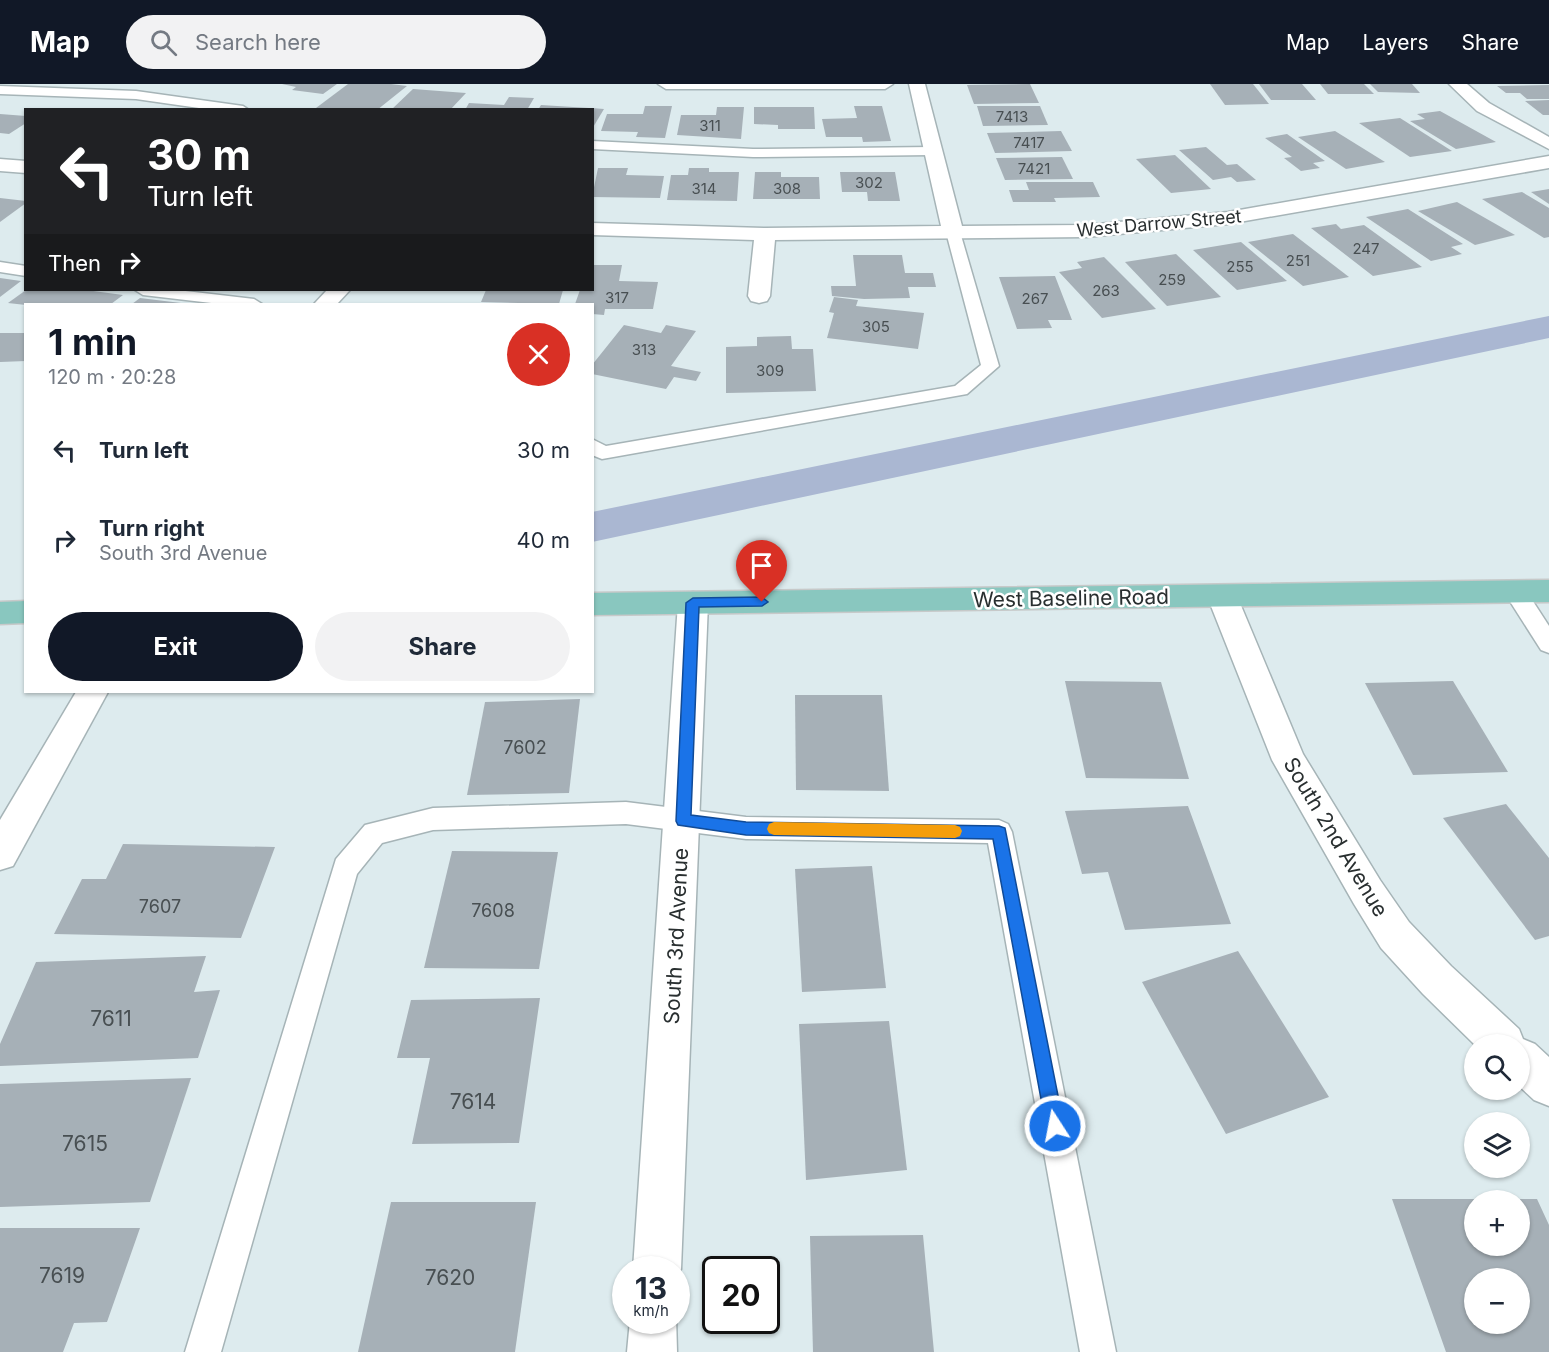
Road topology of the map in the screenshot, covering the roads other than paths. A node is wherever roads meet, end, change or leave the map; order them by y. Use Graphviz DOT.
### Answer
graph roads {
  1 [pos="666,84"];
  2 [pos="885,84"];
  3 [pos="917,84"];
  4 [pos="1457,84"];
  5 [pos="0,90"];
  6 [pos="229,108"];
  7 [pos="1549,144"];
  8 [pos="594,145"];
  9 [pos="932,151"];
  10 [pos="1549,162"];
  11 [pos="0,165"];
  12 [pos="24,167"];
  13 [pos="594,229"];
  14 [pos="953,232"];
  15 [pos="765,234"];
  16 [pos="0,267"];
  17 [pos="24,271"];
  18 [pos="151,291"];
  19 [pos="338,291"];
  20 [pos="759,296"];
  21 [pos="246,303"];
  22 [pos="327,303"];
  23 [pos="594,447"];
  24 [pos="1549,591"];
  25 [pos="1515,592"];
  26 [pos="1222,596"];
  27 [pos="693,603"];
  28 [pos="594,604"];
  29 [pos="24,612"];
  30 [pos="0,613"];
  31 [pos="1549,644"];
  32 [pos="91,693"];
  33 [pos="683,821"];
  34 [pos="0,854"];
  35 [pos="1494,1034"];
  36 [pos="658,1256"];
  37 [pos="653,1334"];
  38 [pos="203,1352"];
  39 [pos="652,1352"];
  40 [pos="1098,1352"];
  1 -- 2 [label="street"];
  3 -- 9 [label="street"];
  4 -- 7 [label="street"];
  5 -- 6 [label="lane"];
  8 -- 9 [label="lane"];
  9 -- 14 [label="street"];
  10 -- 14 [label="street, West Darrow Street"];
  11 -- 12 [label="street"];
  13 -- 15 [label="street, West Darrow Street"];
  14 -- 15 [label="street, West Darrow Street"];
  14 -- 23 [label="lane"];
  15 -- 20 [label="street"];
  16 -- 17 [label="lane"];
  18 -- 21 [label="lane"];
  19 -- 22 [label="street"];
  24 -- 25 [label="main road, West Baseline Road"];
  25 -- 26 [label="main road, West Baseline Road"];
  25 -- 31 [label="lane"];
  26 -- 27 [label="main road, West Baseline Road"];
  26 -- 35 [label="street, South 2nd Avenue"];
  27 -- 28 [label="main road, West Baseline Road"];
  27 -- 33 [label="street, South 3rd Avenue"];
  29 -- 30 [label="main road"];
  32 -- 34 [label="street"];
  33 -- 36 [label="street, South 3rd Avenue"];
  33 -- 38 [label="lane"];
  33 -- 40 [label="lane"];
  37 -- 39 [label="street"];
}
